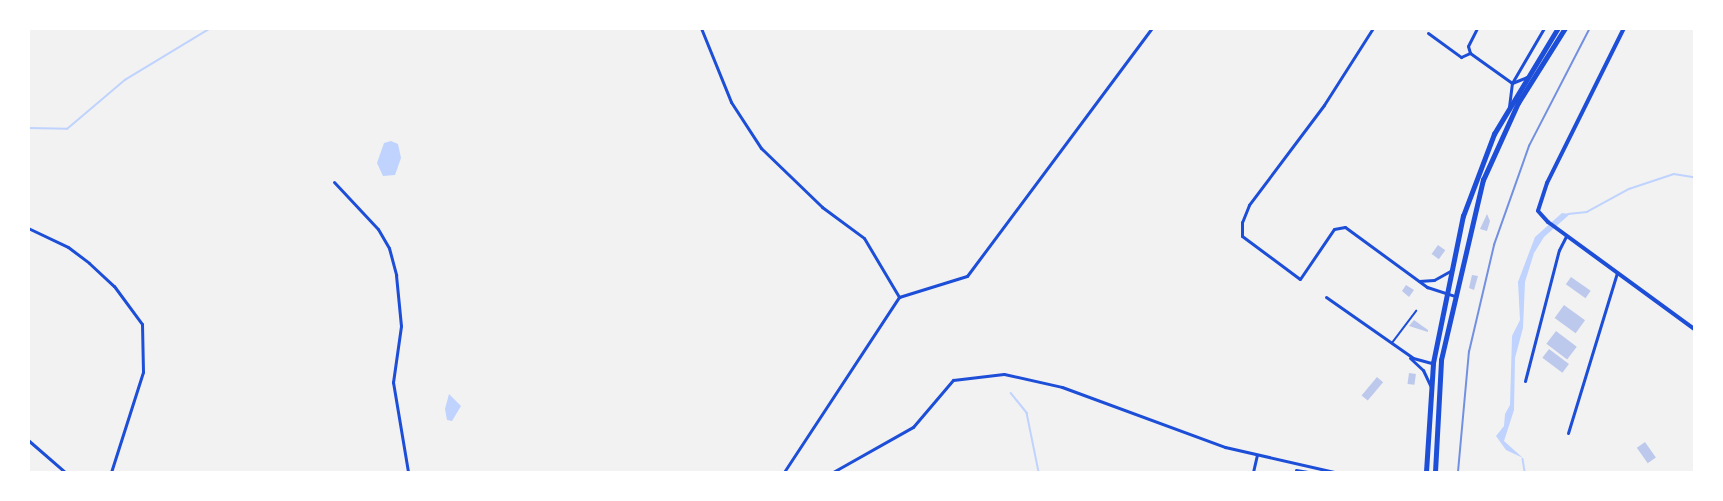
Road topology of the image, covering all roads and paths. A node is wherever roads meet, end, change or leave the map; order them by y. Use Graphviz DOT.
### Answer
graph roads {
  1 [pos="701,28"];
  2 [pos="1152,28"];
  3 [pos="1373,28"];
  4 [pos="1477,28"];
  5 [pos="1544,28"];
  6 [pos="1558,28"];
  7 [pos="1565,28"];
  8 [pos="1624,28"];
  9 [pos="1428,33"];
  10 [pos="1470,53"];
  11 [pos="1527,77"];
  12 [pos="1512,83"];
  13 [pos="1509,107"];
  14 [pos="334,182"];
  15 [pos="28,228"];
  16 [pos="1566,236"];
  17 [pos="1450,271"];
  18 [pos="1617,273"];
  19 [pos="1417,280"];
  20 [pos="1445,294"];
  21 [pos="1454,296"];
  22 [pos="899,297"];
  23 [pos="1326,297"];
  24 [pos="1416,310"];
  25 [pos="1695,329"];
  26 [pos="1392,344"];
  27 [pos="1403,352"];
  28 [pos="1433,363"];
  29 [pos="1525,381"];
  30 [pos="1430,385"];
  31 [pos="1568,433"];
  32 [pos="28,440"];
  33 [pos="1257,455"];
  34 [pos="1296,470"];
  35 [pos="65,472"];
  36 [pos="111,472"];
  37 [pos="408,472"];
  38 [pos="784,472"];
  39 [pos="833,472"];
  40 [pos="1252,472"];
  41 [pos="1308,472"];
  42 [pos="1335,472"];
  43 [pos="1342,472"];
  44 [pos="1426,472"];
  45 [pos="1435,472"];
  1 -- 22 [label="street"];
  2 -- 22 [label="street"];
  3 -- 19 [label="street"];
  4 -- 10 [label="street"];
  5 -- 12 [label="street"];
  6 -- 11 [label="main road"];
  7 -- 21 [label="main road"];
  8 -- 16 [label="street"];
  9 -- 10 [label="street"];
  10 -- 12 [label="street"];
  11 -- 12 [label="street"];
  11 -- 13 [label="main road"];
  12 -- 13 [label="street"];
  13 -- 17 [label="main road"];
  14 -- 37 [label="street"];
  15 -- 36 [label="street"];
  16 -- 18 [label="street"];
  16 -- 29 [label="street"];
  17 -- 19 [label="street"];
  17 -- 20 [label="main road"];
  18 -- 25 [label="street"];
  18 -- 31 [label="street"];
  19 -- 20 [label="street"];
  20 -- 21 [label="street"];
  20 -- 28 [label="main road"];
  21 -- 45 [label="main road"];
  22 -- 38 [label="street"];
  23 -- 26 [label="street"];
  24 -- 26 [label="lane"];
  26 -- 27 [label="street"];
  27 -- 28 [label="street"];
  27 -- 30 [label="street"];
  28 -- 30 [label="main road"];
  30 -- 44 [label="main road"];
  32 -- 35 [label="street"];
  33 -- 39 [label="street"];
  33 -- 40 [label="street"];
  33 -- 42 [label="street"];
  34 -- 41 [label="street"];
  42 -- 43 [label="street"];
}
